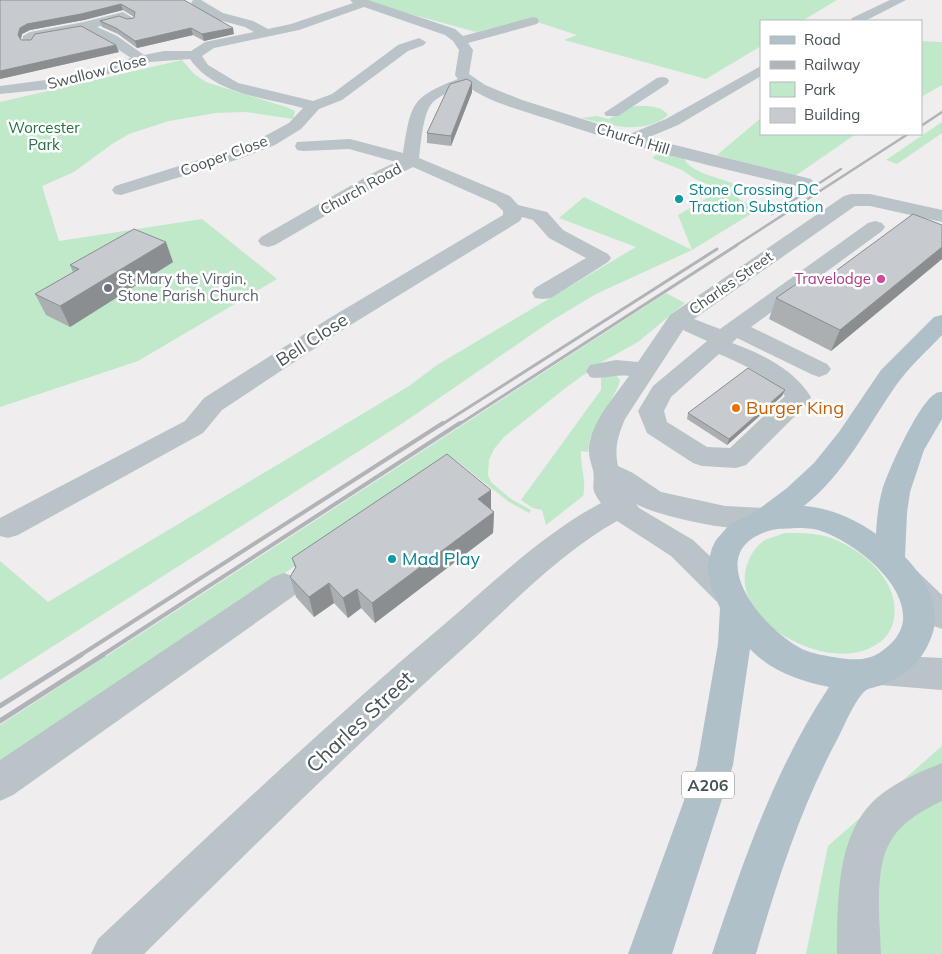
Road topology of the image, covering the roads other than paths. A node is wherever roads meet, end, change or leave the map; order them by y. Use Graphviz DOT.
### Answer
graph roads {
  1 [pos="900,0"];
  2 [pos="360,1"];
  3 [pos="197,3"];
  4 [pos="84,11"];
  5 [pos="102,20"];
  6 [pos="130,20"];
  7 [pos="858,20"];
  8 [pos="533,21"];
  9 [pos="85,26"];
  10 [pos="266,33"];
  11 [pos="27,38"];
  12 [pos="460,41"];
  13 [pos="419,42"];
  14 [pos="138,53"];
  15 [pos="194,55"];
  16 [pos="104,58"];
  17 [pos="760,71"];
  18 [pos="466,81"];
  19 [pos="662,81"];
  20 [pos="0,90"];
  21 [pos="638,97"];
  22 [pos="654,102"];
  23 [pos="314,106"];
  24 [pos="670,106"];
  25 [pos="689,112"];
  26 [pos="612,113"];
  27 [pos="631,139"];
  28 [pos="304,146"];
  29 [pos="410,162"];
  30 [pos="805,183"];
  31 [pos="122,190"];
  32 [pos="513,210"];
  33 [pos="942,216"];
  34 [pos="875,227"];
  35 [pos="268,242"];
  36 [pos="543,294"];
  37 [pos="678,320"];
  38 [pos="942,322"];
  39 [pos="725,338"];
  40 [pos="819,369"];
  41 [pos="598,371"];
  42 [pos="644,371"];
  43 [pos="942,400"];
  44 [pos="607,472"];
  45 [pos="620,506"];
  46 [pos="766,520"];
  47 [pos="8,527"];
  48 [pos="898,570"];
  49 [pos="284,586"];
  50 [pos="731,600"];
  51 [pos="942,614"];
  52 [pos="867,673"];
  53 [pos="942,674"];
  54 [pos="0,782"];
  55 [pos="942,782"];
  56 [pos="113,954"];
  57 [pos="650,954"];
  58 [pos="734,954"];
  59 [pos="859,954"];
  1 -- 7 [label="street"];
  2 -- 10 [label="street"];
  2 -- 12 [label="street"];
  3 -- 10 [label="street"];
  4 -- 5 [label="street"];
  5 -- 6 [label="street"];
  5 -- 9 [label="street"];
  8 -- 12 [label="street"];
  9 -- 11 [label="street"];
  9 -- 14 [label="street"];
  10 -- 15 [label="street"];
  12 -- 18 [label="street"];
  13 -- 23 [label="street, Cooper Close"];
  14 -- 15 [label="street, Swallow Close"];
  14 -- 16 [label="street"];
  14 -- 20 [label="street, Swallow Close"];
  15 -- 23 [label="street"];
  17 -- 25 [label="street"];
  18 -- 27 [label="street, Church Hill"];
  18 -- 29 [label="street, Church Road"];
  19 -- 21 [label="street"];
  21 -- 22 [label="street"];
  21 -- 26 [label="street"];
  23 -- 31 [label="street, Cooper Close"];
  24 -- 25 [label="street"];
  25 -- 27 [label="street"];
  27 -- 30 [label="street, Church Hill"];
  28 -- 29 [label="street"];
  29 -- 32 [label="street"];
  29 -- 35 [label="street, Church Road"];
  32 -- 36 [label="street"];
  32 -- 47 [label="street, Bell Close"];
  33 -- 37 [label="street, Charles Street"];
  34 -- 39 [label="street"];
  37 -- 39 [label="street"];
  37 -- 42 [label="street, Charles Street"];
  38 -- 46 [label="main road"];
  39 -- 39 [label="street"];
  39 -- 40 [label="street"];
  41 -- 42 [label="street"];
  42 -- 44 [label="street, Charles Street"];
  43 -- 48 [label="main road"];
  44 -- 45 [label="street, Charles Street"];
  44 -- 46 [label="street"];
  45 -- 50 [label="street, Charles Street"];
  45 -- 56 [label="street, Charles Street"];
  46 -- 48 [label="main road"];
  46 -- 50 [label="main road"];
  48 -- 51 [label="street"];
  48 -- 52 [label="main road"];
  49 -- 54 [label="street"];
  50 -- 52 [label="main road"];
  50 -- 57 [label="main road, A206"];
  52 -- 53 [label="street"];
  52 -- 58 [label="main road"];
  55 -- 59 [label="street"];
}
